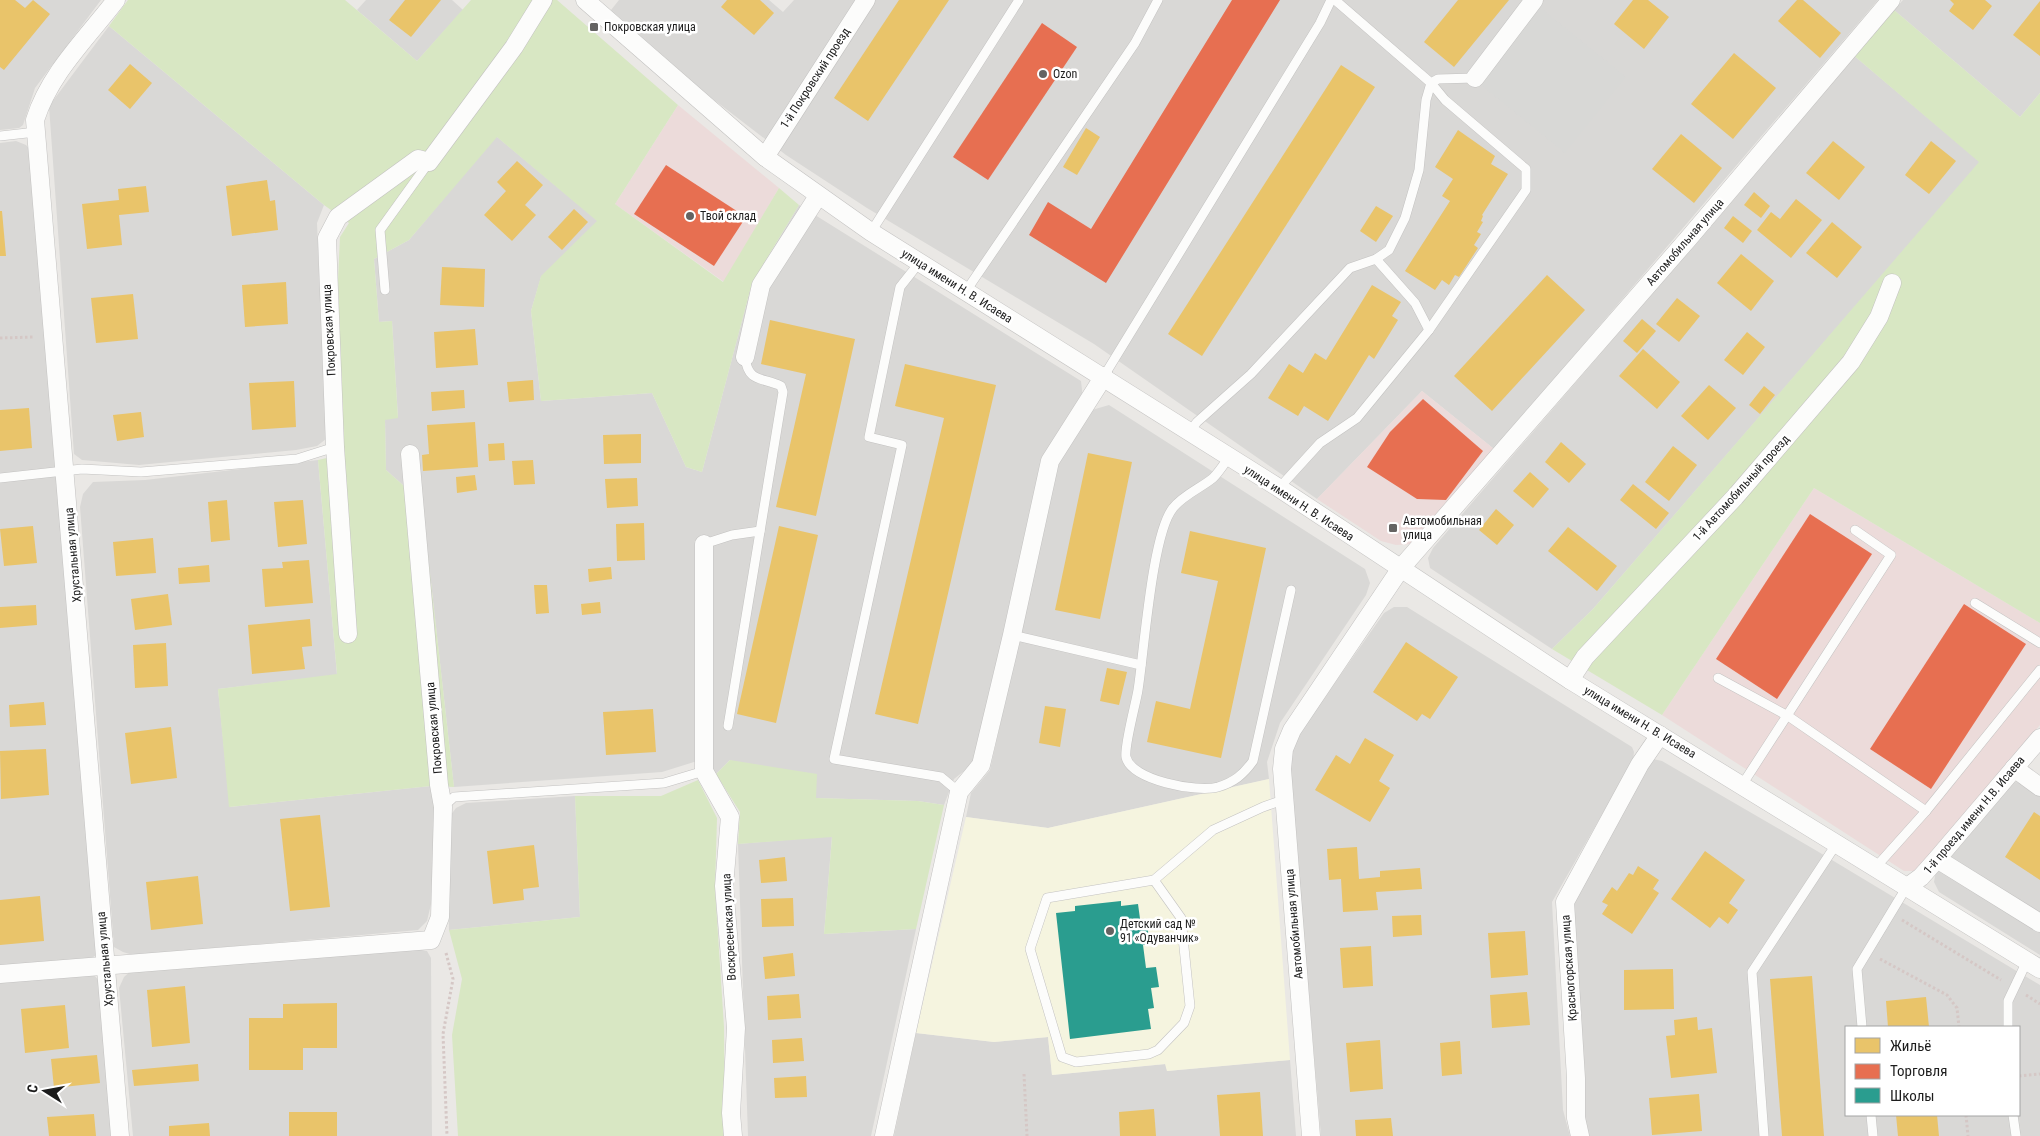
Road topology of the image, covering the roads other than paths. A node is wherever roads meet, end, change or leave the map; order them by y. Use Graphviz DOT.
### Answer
graph roads {
  1 [pos="116,0"];
  2 [pos="542,0"];
  3 [pos="585,0"];
  4 [pos="866,0"];
  5 [pos="1019,0"];
  6 [pos="1158,0"];
  7 [pos="1331,0"];
  8 [pos="1335,0"];
  9 [pos="1534,0"];
  10 [pos="1891,0"];
  11 [pos="1475,78"];
  12 [pos="1431,83"];
  13 [pos="36,132"];
  14 [pos="0,136"];
  15 [pos="765,157"];
  16 [pos="429,162"];
  17 [pos="818,196"];
  18 [pos="871,232"];
  19 [pos="1376,259"];
  20 [pos="920,263"];
  21 [pos="1892,283"];
  22 [pos="384,290"];
  23 [pos="966,291"];
  24 [pos="1429,330"];
  25 [pos="745,356"];
  26 [pos="1104,376"];
  27 [pos="1189,432"];
  28 [pos="335,447"];
  29 [pos="410,454"];
  30 [pos="1229,457"];
  31 [pos="66,471"];
  32 [pos="0,478"];
  33 [pos="1279,488"];
  34 [pos="1855,530"];
  35 [pos="760,531"];
  36 [pos="704,544"];
  37 [pos="1401,568"];
  38 [pos="1291,590"];
  39 [pos="1976,603"];
  40 [pos="348,634"];
  41 [pos="1012,635"];
  42 [pos="2040,643"];
  43 [pos="1141,666"];
  44 [pos="2040,670"];
  45 [pos="1718,678"];
  46 [pos="1570,680"];
  47 [pos="1788,716"];
  48 [pos="728,726"];
  49 [pos="1660,735"];
  50 [pos="2040,738"];
  51 [pos="2014,768"];
  52 [pos="704,771"];
  53 [pos="1742,785"];
  54 [pos="2040,787"];
  55 [pos="959,792"];
  56 [pos="1283,800"];
  57 [pos="443,807"];
  58 [pos="1926,811"];
  59 [pos="1837,843"];
  60 [pos="1937,859"];
  61 [pos="1875,868"];
  62 [pos="1154,880"];
  63 [pos="1906,888"];
  64 [pos="2040,923"];
  65 [pos="2033,965"];
  66 [pos="105,967"];
  67 [pos="0,974"];
  68 [pos="1862,1026"];
  69 [pos="2008,1026"];
  70 [pos="1871,1116"];
  71 [pos="2014,1116"];
  72 [pos="120,1136"];
  73 [pos="733,1136"];
  74 [pos="884,1136"];
  75 [pos="1311,1136"];
  76 [pos="1580,1136"];
  77 [pos="1764,1136"];
  78 [pos="1873,1136"];
  79 [pos="2016,1136"];
  1 -- 13 [label="street, Хрустальная улица"];
  2 -- 16 [label="street"];
  3 -- 15 [label="street, улица имени Н. В. Исаева"];
  4 -- 15 [label="street, 1-й Покровский проезд"];
  5 -- 18 [label="lane"];
  6 -- 23 [label="lane"];
  7 -- 26 [label="lane"];
  8 -- 12 [label="lane"];
  9 -- 11 [label="street"];
  10 -- 37 [label="street, Автомобильная улица"];
  11 -- 12 [label="lane"];
  12 -- 19 [label="lane"];
  12 -- 24 [label="lane"];
  13 -- 14 [label="lane"];
  13 -- 31 [label="street, Хрустальная улица"];
  15 -- 17 [label="street, улица имени Н. В. Исаева"];
  16 -- 22 [label="lane"];
  16 -- 28 [label="street, Покровская улица"];
  17 -- 18 [label="street, улица имени Н. В. Исаева"];
  17 -- 25 [label="street"];
  18 -- 20 [label="street, улица имени Н. В. Исаева"];
  19 -- 24 [label="lane"];
  19 -- 27 [label="lane"];
  20 -- 23 [label="street, улица имени Н. В. Исаева"];
  20 -- 55 [label="lane"];
  21 -- 46 [label="street, 1-й Автомобильный проезд"];
  23 -- 26 [label="street, улица имени Н. В. Исаева"];
  24 -- 33 [label="lane"];
  25 -- 35 [label="lane"];
  26 -- 27 [label="street, улица имени Н. В. Исаева"];
  26 -- 41 [label="street"];
  27 -- 30 [label="street, улица имени Н. В. Исаева"];
  28 -- 31 [label="lane"];
  28 -- 40 [label="street, Покровская улица"];
  29 -- 57 [label="street, Покровская улица"];
  30 -- 33 [label="street, улица имени Н. В. Исаева"];
  30 -- 43 [label="lane"];
  31 -- 32 [label="lane"];
  31 -- 66 [label="street, Хрустальная улица"];
  33 -- 37 [label="street, улица имени Н. В. Исаева"];
  34 -- 47 [label="lane"];
  35 -- 36 [label="lane"];
  35 -- 48 [label="lane"];
  36 -- 52 [label="street, Воскресенская улица"];
  37 -- 46 [label="street, улица имени Н. В. Исаева"];
  37 -- 56 [label="street, Автомобильная улица"];
  38 -- 43 [label="lane"];
  39 -- 42 [label="lane"];
  41 -- 43 [label="lane"];
  41 -- 55 [label="street"];
  44 -- 58 [label="lane"];
  45 -- 47 [label="lane"];
  46 -- 49 [label="street, улица имени Н. В. Исаева"];
  47 -- 53 [label="lane"];
  47 -- 58 [label="lane"];
  49 -- 53 [label="street, улица имени Н. В. Исаева"];
  49 -- 76 [label="street, Красногорская улица"];
  50 -- 51 [label="street, 1-й проезд имени Н.В. Исаева"];
  51 -- 54 [label="street"];
  51 -- 60 [label="street, 1-й проезд имени Н.В. Исаева"];
  52 -- 57 [label="lane"];
  52 -- 73 [label="street, Воскресенская улица"];
  53 -- 59 [label="street, улица имени Н. В. Исаева"];
  55 -- 74 [label="street"];
  56 -- 62 [label="lane"];
  56 -- 75 [label="street, Автомобильная улица"];
  57 -- 66 [label="street, Покровская улица"];
  58 -- 61 [label="lane"];
  59 -- 61 [label="street, улица имени Н. В. Исаева"];
  59 -- 77 [label="lane"];
  60 -- 63 [label="street, 1-й проезд имени Н.В. Исаева"];
  60 -- 64 [label="street"];
  61 -- 63 [label="street, улица имени Н. В. Исаева"];
  62 -- 62 [label="lane"];
  63 -- 65 [label="street, улица имени Н. В. Исаева"];
  63 -- 68 [label="lane"];
  65 -- 69 [label="lane"];
  66 -- 67 [label="street"];
  66 -- 72 [label="street, Хрустальная улица"];
  70 -- 78 [label="lane"];
  71 -- 79 [label="lane"];
}
